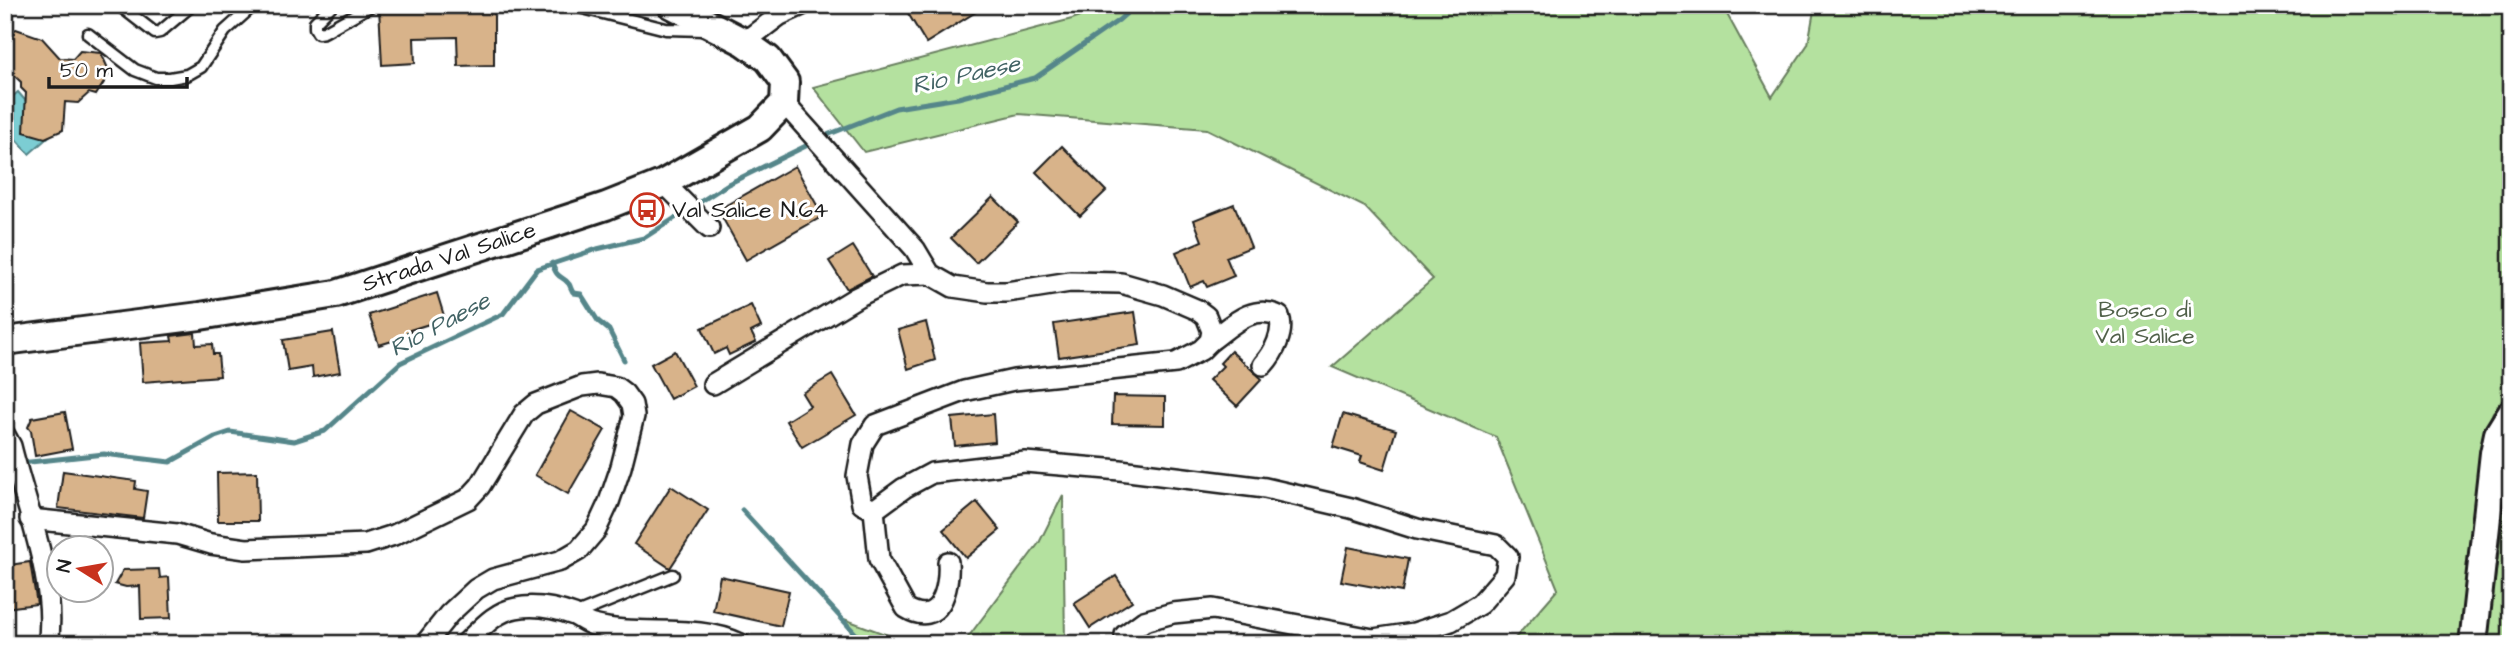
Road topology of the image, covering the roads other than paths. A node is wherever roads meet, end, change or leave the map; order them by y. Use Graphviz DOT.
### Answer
graph roads {
  1 [pos="119,5"];
  2 [pos="192,5"];
  3 [pos="254,5"];
  4 [pos="332,5"];
  5 [pos="372,5"];
  6 [pos="571,5"];
  7 [pos="673,5"];
  8 [pos="802,5"];
  9 [pos="88,34"];
  10 [pos="733,37"];
  11 [pos="784,103"];
  12 [pos="664,183"];
  13 [pos="697,216"];
  14 [pos="930,274"];
  15 [pos="5,341"];
  16 [pos="1210,341"];
  17 [pos="1263,365"];
  18 [pos="713,384"];
  19 [pos="2511,413"];
  20 [pos="5,435"];
  21 [pos="874,510"];
  22 [pos="30,519"];
  23 [pos="948,562"];
  24 [pos="673,575"];
  25 [pos="574,615"];
  26 [pos="1125,635"];
  27 [pos="48,644"];
  28 [pos="425,644"];
  29 [pos="465,644"];
  30 [pos="741,644"];
  31 [pos="2473,644"];
  1 -- 2 [label="lane"];
  3 -- 9 [label="lane"];
  4 -- 5 [label="lane"];
  6 -- 10 [label="lane"];
  7 -- 10 [label="street"];
  8 -- 10 [label="street"];
  10 -- 11 [label="street"];
  11 -- 12 [label="street, Strada Val Salice"];
  11 -- 14 [label="street"];
  12 -- 13 [label="street"];
  12 -- 15 [label="street, Strada Val Salice"];
  14 -- 16 [label="street"];
  14 -- 18 [label="street"];
  16 -- 17 [label="street"];
  16 -- 21 [label="street"];
  19 -- 31 [label="street"];
  20 -- 22 [label="street"];
  21 -- 23 [label="street"];
  21 -- 26 [label="street"];
  22 -- 27 [label="street"];
  22 -- 28 [label="street"];
  24 -- 25 [label="lane"];
  25 -- 29 [label="street"];
  25 -- 30 [label="street"];
}
